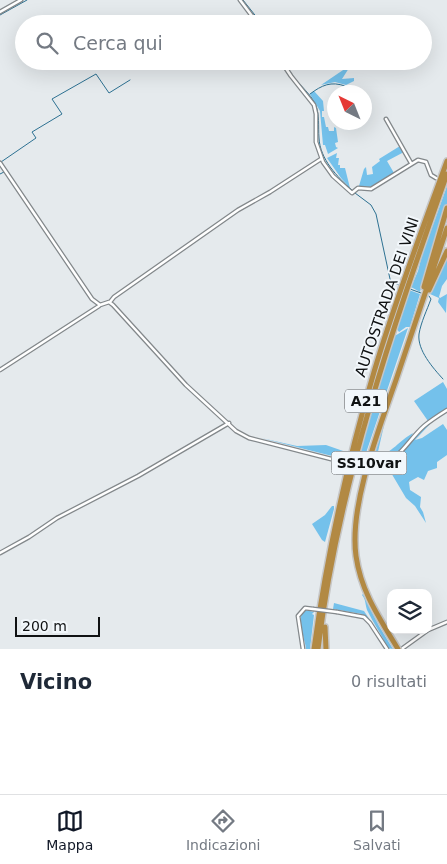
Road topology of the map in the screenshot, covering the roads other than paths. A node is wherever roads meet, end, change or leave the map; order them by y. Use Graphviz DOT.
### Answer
graph roads {
  1 [pos="21,0"];
  2 [pos="240,0"];
  3 [pos="0,12"];
  4 [pos="251,15"];
  5 [pos="286,70"];
  6 [pos="386,119"];
  7 [pos="322,158"];
  8 [pos="447,160"];
  9 [pos="411,162"];
  10 [pos="0,163"];
  11 [pos="447,174"];
  12 [pos="436,178"];
  13 [pos="447,208"];
  14 [pos="447,228"];
  15 [pos="447,251"];
  16 [pos="424,296"];
  17 [pos="110,302"];
  18 [pos="100,305"];
  19 [pos="0,370"];
  20 [pos="447,410"];
  21 [pos="229,423"];
  22 [pos="336,541"];
  23 [pos="0,553"];
  24 [pos="447,622"];
  25 [pos="432,628"];
  26 [pos="422,634"];
  27 [pos="399,648"];
  28 [pos="303,649"];
  29 [pos="314,649"];
  30 [pos="318,649"];
  31 [pos="326,649"];
  32 [pos="387,649"];
  1 -- 3 [label="street"];
  2 -- 4 [label="street"];
  5 -- 7 [label="street"];
  6 -- 9 [label="street"];
  7 -- 9 [label="street"];
  7 -- 17 [label="street"];
  8 -- 29 [label="highway, AUTOSTRADA DEI VINI / A21"];
  9 -- 12 [label="street"];
  10 -- 18 [label="street"];
  11 -- 22 [label="highway, AUTOSTRADA DEI VINI / A21"];
  13 -- 16 [label="highway"];
  14 -- 16 [label="highway, SS10var"];
  15 -- 16 [label="highway"];
  16 -- 27 [label="highway, SS10var"];
  17 -- 18 [label="street"];
  17 -- 21 [label="street"];
  18 -- 19 [label="street"];
  20 -- 21 [label="street, bridge"];
  21 -- 23 [label="street"];
  22 -- 30 [label="highway, AUTOSTRADA DEI VINI / A21"];
  22 -- 31 [label="highway"];
  24 -- 25 [label="street"];
  26 -- 27 [label="street"];
  28 -- 32 [label="street, bridge"];
}
